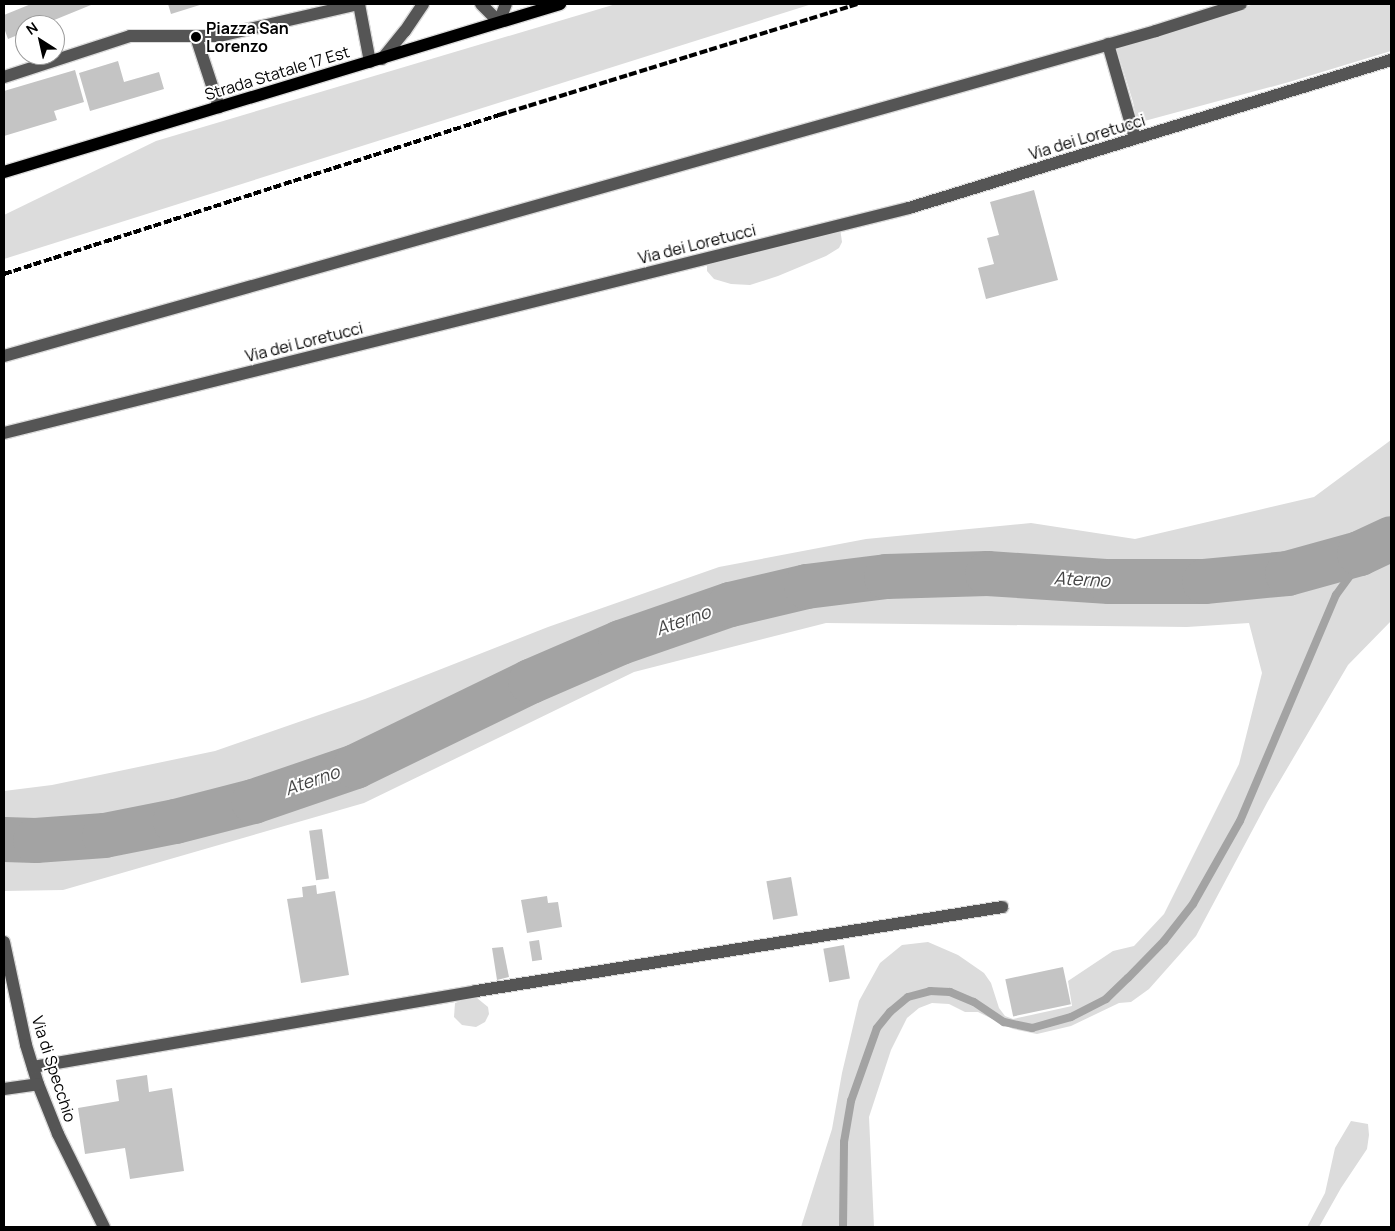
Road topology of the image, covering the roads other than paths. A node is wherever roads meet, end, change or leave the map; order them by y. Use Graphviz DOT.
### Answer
graph roads {
  1 [pos="359,4"];
  2 [pos="423,4"];
  3 [pos="481,4"];
  4 [pos="506,4"];
  5 [pos="560,4"];
  6 [pos="1241,4"];
  7 [pos="499,22"];
  8 [pos="196,38"];
  9 [pos="1108,44"];
  10 [pos="376,60"];
  11 [pos="1391,60"];
  12 [pos="4,78"];
  13 [pos="219,107"];
  14 [pos="1135,138"];
  15 [pos="4,172"];
  16 [pos="4,356"];
  17 [pos="4,433"];
  18 [pos="1002,907"];
  19 [pos="4,942"];
  20 [pos="33,1067"];
  21 [pos="38,1084"];
  22 [pos="4,1089"];
  23 [pos="104,1227"];
  1 -- 8 [label="street"];
  1 -- 10 [label="street"];
  2 -- 10 [label="street"];
  3 -- 7 [label="street"];
  4 -- 7 [label="street"];
  5 -- 7 [label="main road, Strada Statale 17 Est"];
  6 -- 9 [label="street"];
  7 -- 10 [label="main road, Strada Statale 17 Est"];
  8 -- 12 [label="street"];
  8 -- 13 [label="street"];
  9 -- 14 [label="street"];
  9 -- 16 [label="street"];
  10 -- 13 [label="main road, Strada Statale 17 Est"];
  11 -- 14 [label="street, Via dei Loretucci"];
  13 -- 15 [label="main road, Strada Statale 17 Est"];
  14 -- 17 [label="street, Via dei Loretucci"];
  18 -- 20 [label="street"];
  19 -- 20 [label="street, Via di Specchio"];
  20 -- 21 [label="street, Via di Specchio"];
  21 -- 22 [label="street"];
  21 -- 23 [label="street, Via di Specchio"];
}
